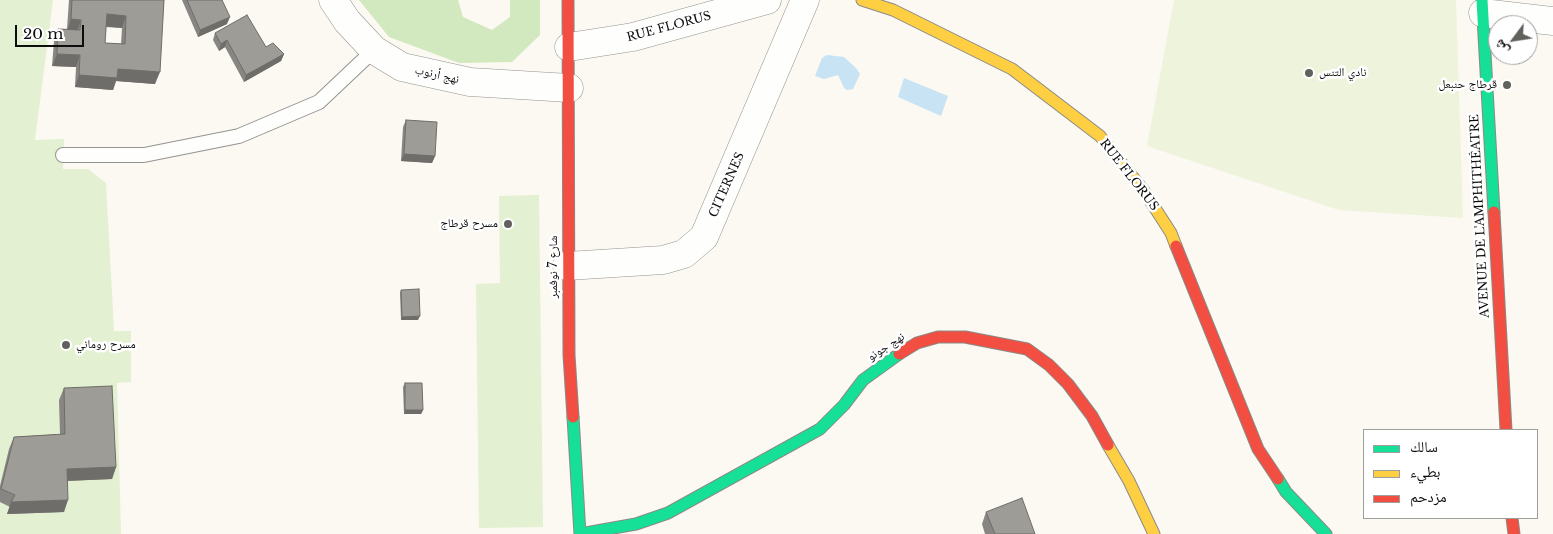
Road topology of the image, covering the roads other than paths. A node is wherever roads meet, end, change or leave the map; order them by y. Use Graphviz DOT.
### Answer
graph roads {
  1 [pos="333,0"];
  2 [pos="568,0"];
  3 [pos="766,0"];
  4 [pos="804,0"];
  5 [pos="862,0"];
  6 [pos="1483,7"];
  7 [pos="1553,21"];
  8 [pos="569,47"];
  9 [pos="374,50"];
  10 [pos="569,88"];
  11 [pos="63,154"];
  12 [pos="567,266"];
  13 [pos="1506,429"];
  14 [pos="1512,519"];
  15 [pos="580,534"];
  16 [pos="1154,534"];
  17 [pos="1326,534"];
  18 [pos="1514,534"];
  1 -- 9 [label="street, نهج أرنوب"];
  2 -- 8 [label="street, شارع 7 نوفمبر"];
  3 -- 8 [label="street, RUE FLORUS"];
  4 -- 12 [label="street, CITERNES"];
  5 -- 17 [label="street, RUE FLORUS"];
  6 -- 7 [label="street"];
  6 -- 13 [label="street, AVENUE DE L'AMPHITHÉATRE"];
  8 -- 10 [label="street, شارع 7 نوفمبر"];
  9 -- 10 [label="street, نهج أرنوب"];
  9 -- 11 [label="lane"];
  10 -- 12 [label="street, شارع 7 نوفمبر"];
  12 -- 15 [label="street, شارع 7 نوفمبر"];
  14 -- 18 [label="street"];
  15 -- 16 [label="street, نهج جونو"];
}
